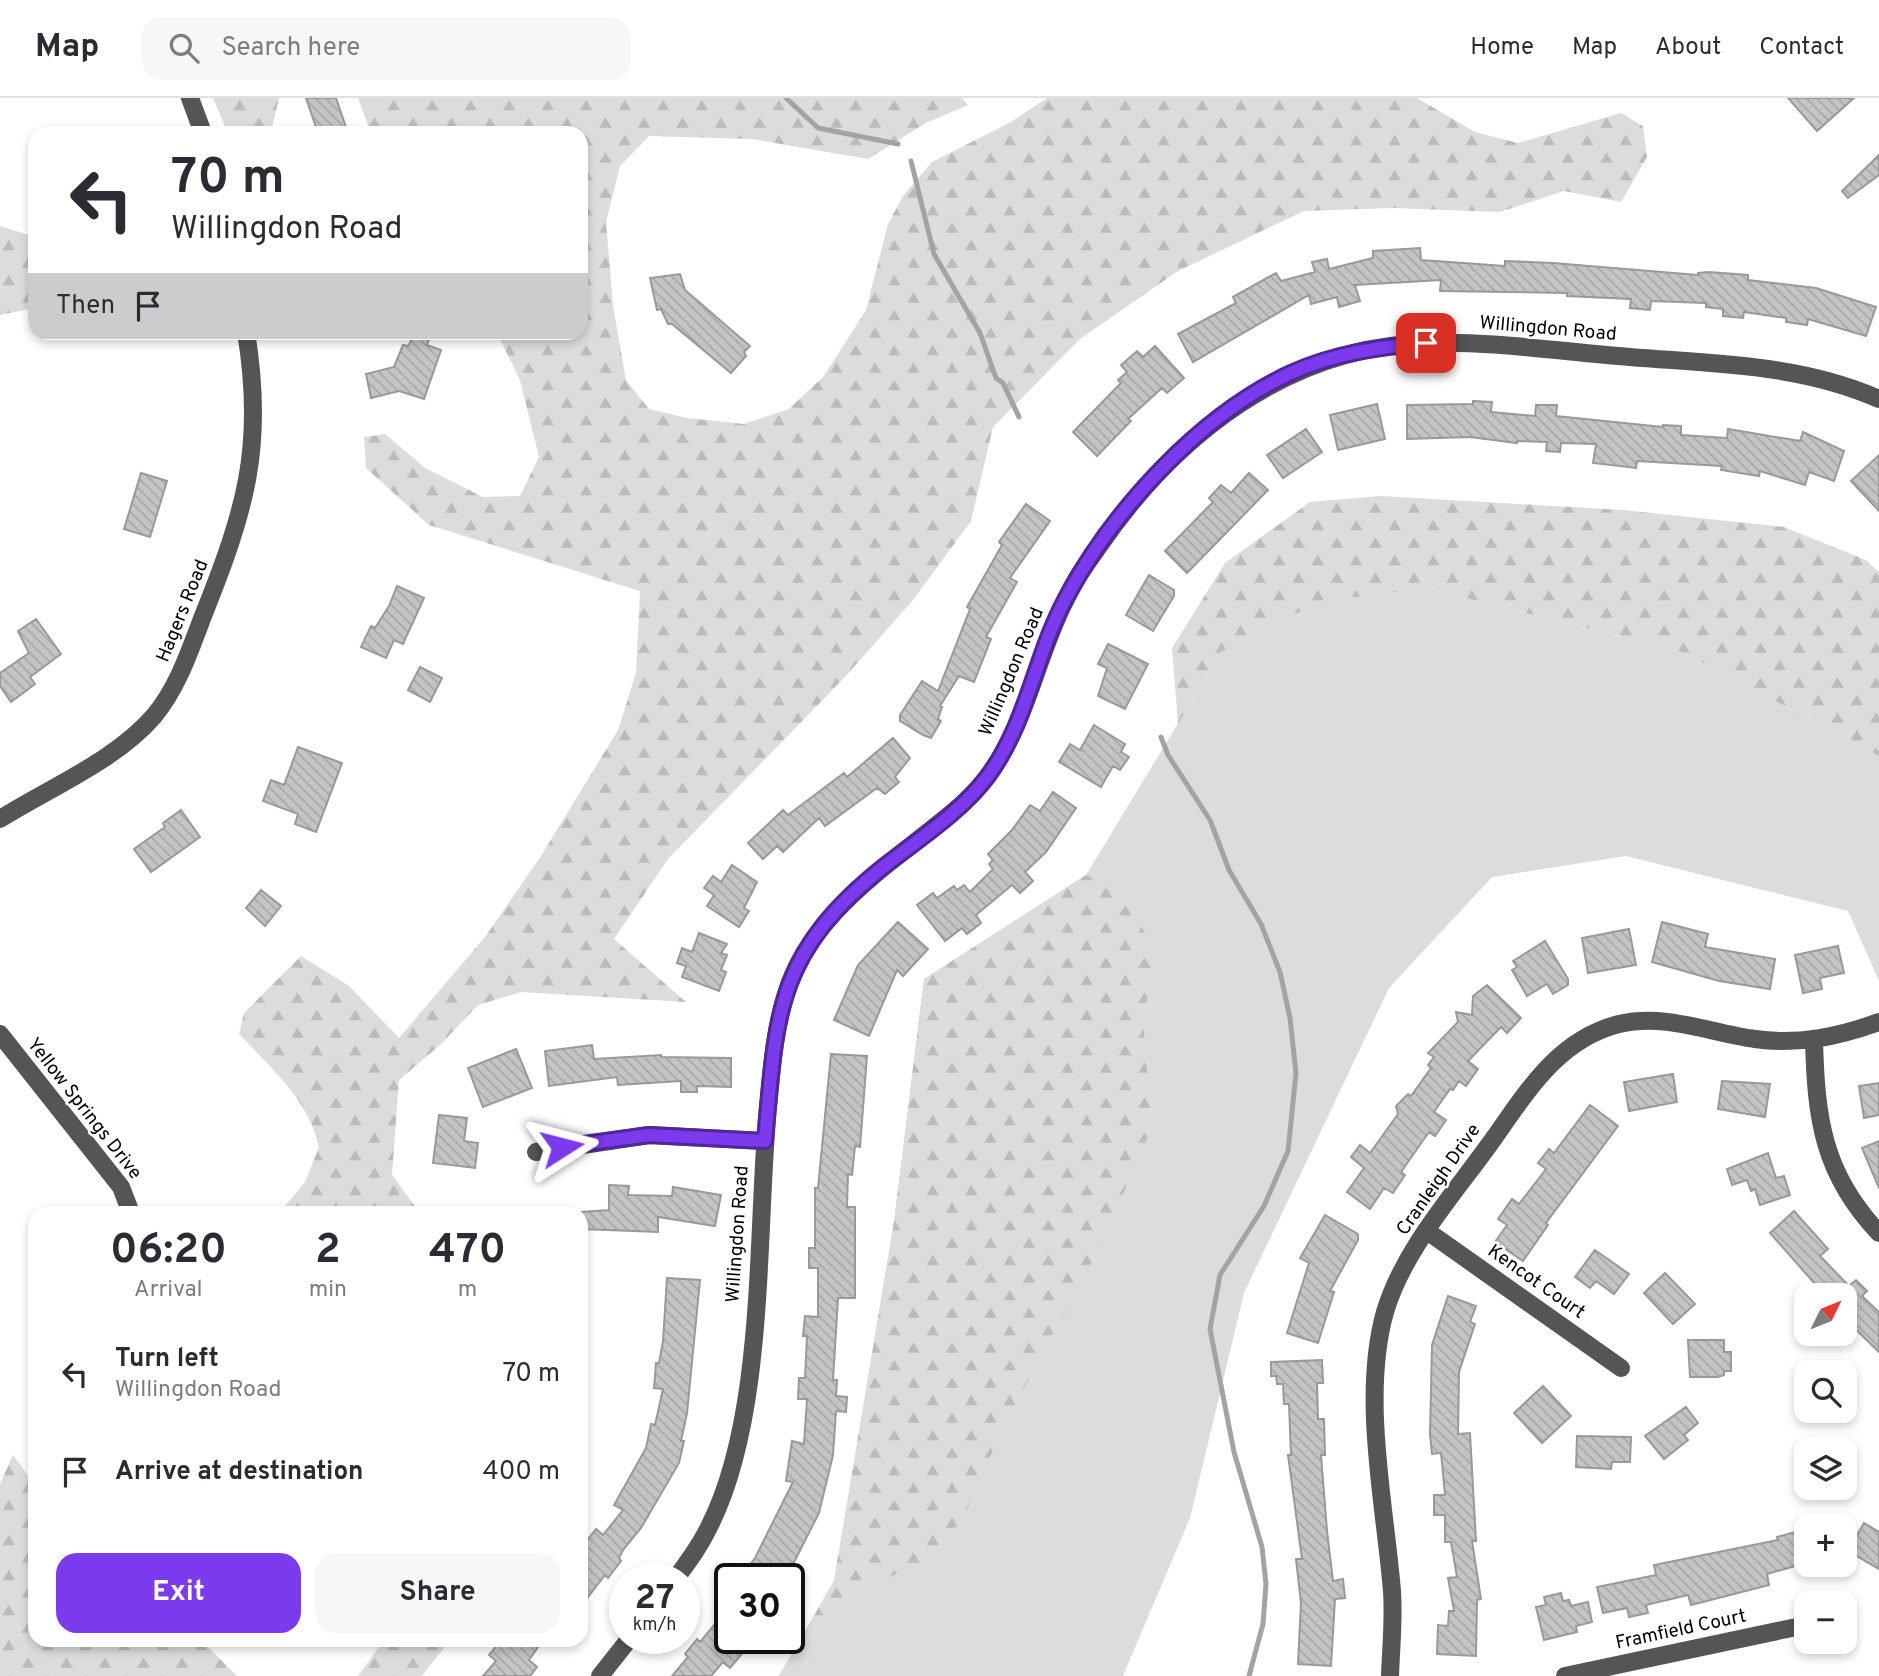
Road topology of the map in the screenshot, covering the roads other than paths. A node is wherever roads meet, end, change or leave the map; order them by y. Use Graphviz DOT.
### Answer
graph roads {
  1 [pos="190,98"];
  2 [pos="200,126"];
  3 [pos="247,340"];
  4 [pos="1879,399"];
  5 [pos="0,819"];
  6 [pos="1879,1023"];
  7 [pos="0,1034"];
  8 [pos="1814,1040"];
  9 [pos="5,1054"];
  10 [pos="765,1141"];
  11 [pos="536,1152"];
  12 [pos="128,1206"];
  13 [pos="1427,1231"];
  14 [pos="1879,1233"];
  15 [pos="1621,1367"];
  16 [pos="686,1563"];
  17 [pos="1794,1628"];
  18 [pos="617,1654"];
  19 [pos="600,1676"];
  20 [pos="1390,1676"];
  21 [pos="1564,1676"];
  1 -- 2 [label="street"];
  3 -- 5 [label="street, Hagers Road"];
  4 -- 10 [label="street, Willingdon Road"];
  6 -- 8 [label="street, Cranleigh Drive"];
  7 -- 9 [label="street, Yellow Springs Drive"];
  8 -- 13 [label="street, Cranleigh Drive"];
  8 -- 14 [label="street"];
  9 -- 12 [label="street, Yellow Springs Drive"];
  10 -- 11 [label="street"];
  10 -- 16 [label="street, Willingdon Road"];
  13 -- 15 [label="street, Kencot Court"];
  13 -- 20 [label="street, Cranleigh Drive"];
  17 -- 21 [label="street, Framfield Court"];
  18 -- 19 [label="street"];
}
